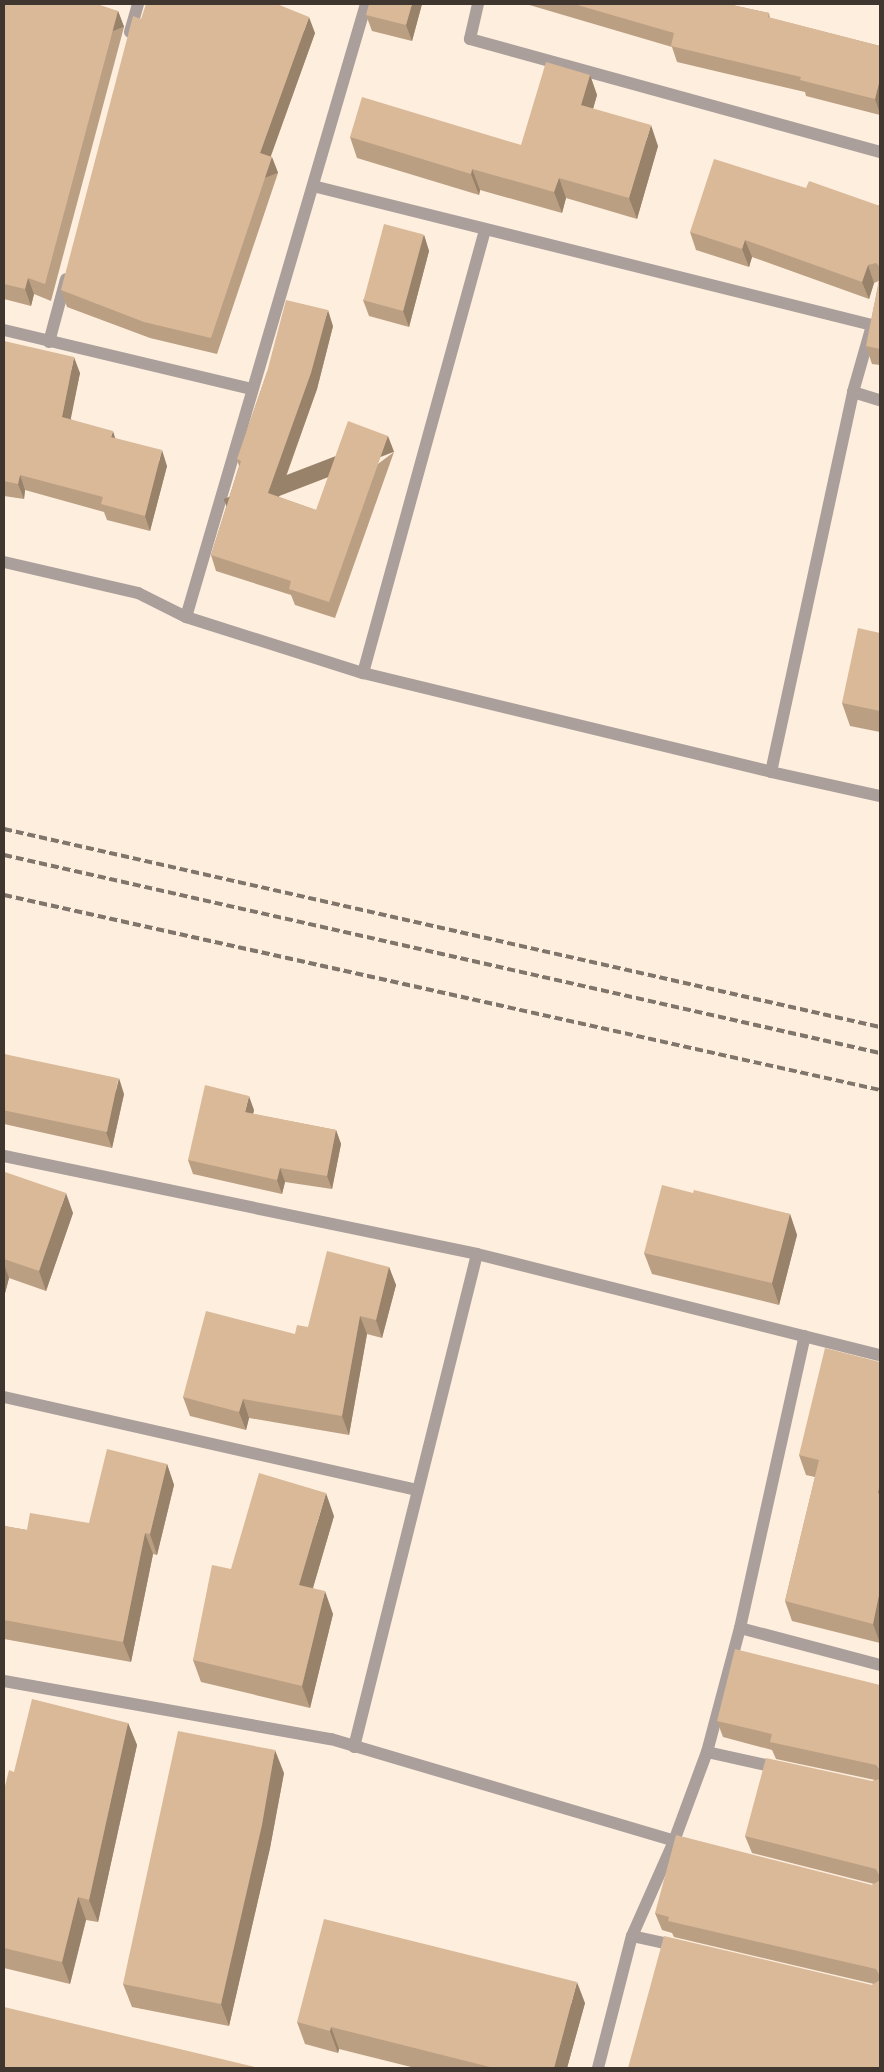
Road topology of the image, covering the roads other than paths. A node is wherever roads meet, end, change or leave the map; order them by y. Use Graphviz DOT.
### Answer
graph roads {
  1 [pos="138,4"];
  2 [pos="366,4"];
  3 [pos="478,4"];
  4 [pos="128,42"];
  5 [pos="880,152"];
  6 [pos="313,186"];
  7 [pos="485,229"];
  8 [pos="70,264"];
  9 [pos="4,330"];
  10 [pos="49,342"];
  11 [pos="252,389"];
  12 [pos="852,392"];
  13 [pos="880,400"];
  14 [pos="4,562"];
  15 [pos="186,617"];
  16 [pos="363,673"];
  17 [pos="770,772"];
  18 [pos="880,796"];
  19 [pos="4,1156"];
  20 [pos="477,1254"];
  21 [pos="805,1336"];
  22 [pos="880,1355"];
  23 [pos="4,1397"];
  24 [pos="418,1490"];
  25 [pos="740,1628"];
  26 [pos="880,1665"];
  27 [pos="4,1681"];
  28 [pos="354,1746"];
  29 [pos="706,1752"];
  30 [pos="793,1771"];
  31 [pos="674,1841"];
  32 [pos="702,1848"];
  33 [pos="632,1936"];
  34 [pos="689,1949"];
  35 [pos="598,2068"];
  1 -- 4 [label="street"];
  2 -- 6 [label="street"];
  3 -- 5 [label="street"];
  6 -- 7 [label="street"];
  6 -- 11 [label="street"];
  7 -- 12 [label="street"];
  7 -- 16 [label="street"];
  8 -- 10 [label="street"];
  9 -- 10 [label="street"];
  10 -- 11 [label="street"];
  11 -- 15 [label="street"];
  12 -- 13 [label="street"];
  12 -- 17 [label="street"];
  14 -- 15 [label="street"];
  15 -- 16 [label="street"];
  16 -- 17 [label="street"];
  17 -- 18 [label="street"];
  19 -- 20 [label="street"];
  20 -- 21 [label="street"];
  20 -- 24 [label="street"];
  21 -- 22 [label="street"];
  21 -- 25 [label="street"];
  23 -- 24 [label="street"];
  24 -- 28 [label="street"];
  25 -- 26 [label="street"];
  25 -- 29 [label="street"];
  27 -- 28 [label="street"];
  28 -- 31 [label="street"];
  29 -- 30 [label="street"];
  29 -- 31 [label="street"];
  31 -- 32 [label="street"];
  31 -- 33 [label="street"];
  33 -- 34 [label="street"];
  33 -- 35 [label="street"];
}
